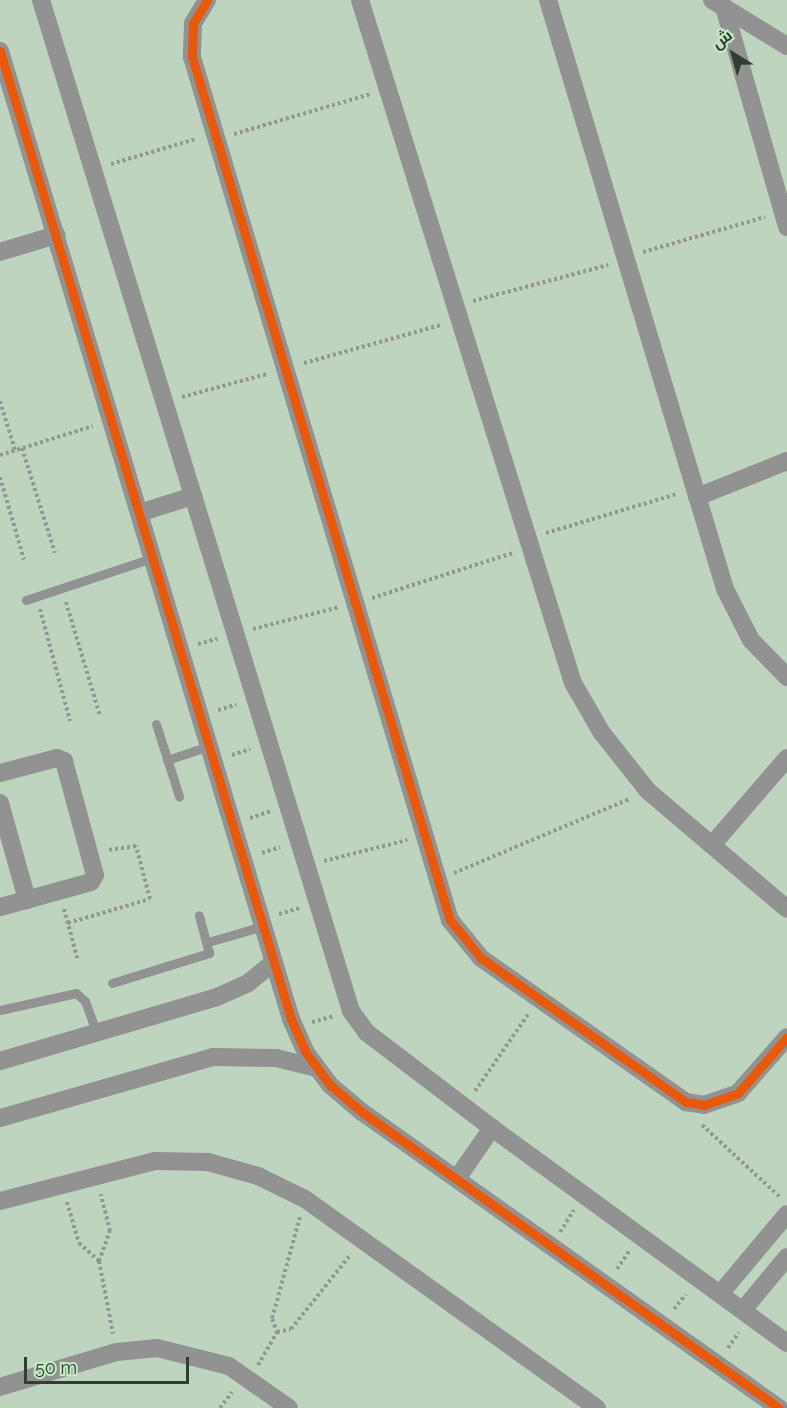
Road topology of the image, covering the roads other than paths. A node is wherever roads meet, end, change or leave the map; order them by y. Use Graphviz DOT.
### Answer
graph roads {
  1 [pos="41,0"];
  2 [pos="207,0"];
  3 [pos="548,0"];
  4 [pos="363,1"];
  5 [pos="718,4"];
  6 [pos="787,46"];
  7 [pos="0,51"];
  8 [pos="785,220"];
  9 [pos="56,235"];
  10 [pos="0,252"];
  11 [pos="787,461"];
  12 [pos="696,493"];
  13 [pos="193,496"];
  14 [pos="139,513"];
  15 [pos="152,558"];
  16 [pos="26,600"];
  17 [pos="787,677"];
  18 [pos="156,724"];
  19 [pos="211,753"];
  20 [pos="787,758"];
  21 [pos="167,760"];
  22 [pos="0,773"];
  23 [pos="179,796"];
  24 [pos="0,803"];
  25 [pos="712,845"];
  26 [pos="27,900"];
  27 [pos="0,907"];
  28 [pos="787,909"];
  29 [pos="199,915"];
  30 [pos="262,923"];
  31 [pos="208,942"];
  32 [pos="274,962"];
  33 [pos="112,983"];
  34 [pos="0,1010"];
  35 [pos="96,1032"];
  36 [pos="787,1037"];
  37 [pos="0,1061"];
  38 [pos="317,1068"];
  39 [pos="0,1118"];
  40 [pos="492,1128"];
  41 [pos="458,1177"];
  42 [pos="0,1201"];
  43 [pos="787,1214"];
  44 [pos="787,1257"];
  45 [pos="720,1293"];
  46 [pos="747,1313"];
  47 [pos="787,1343"];
  48 [pos="0,1387"];
  49 [pos="770,1406"];
  50 [pos="290,1408"];
  51 [pos="597,1408"];
  1 -- 13 [label="street"];
  2 -- 36 [label="street"];
  3 -- 12 [label="street"];
  4 -- 25 [label="street"];
  5 -- 6 [label="street"];
  5 -- 8 [label="street"];
  7 -- 9 [label="street"];
  9 -- 10 [label="street"];
  9 -- 14 [label="street"];
  11 -- 12 [label="street"];
  12 -- 17 [label="street"];
  13 -- 14 [label="street"];
  13 -- 40 [label="street"];
  14 -- 15 [label="street"];
  15 -- 16 [label="lane"];
  15 -- 19 [label="street"];
  18 -- 21 [label="lane"];
  19 -- 21 [label="lane"];
  19 -- 30 [label="street"];
  20 -- 25 [label="street"];
  21 -- 23 [label="lane"];
  22 -- 26 [label="street"];
  24 -- 26 [label="street"];
  25 -- 28 [label="street"];
  26 -- 27 [label="street"];
  29 -- 31 [label="lane"];
  30 -- 31 [label="lane"];
  30 -- 32 [label="street"];
  31 -- 33 [label="lane"];
  32 -- 35 [label="street"];
  32 -- 38 [label="street"];
  34 -- 35 [label="lane"];
  35 -- 37 [label="street"];
  38 -- 39 [label="street"];
  38 -- 41 [label="street"];
  40 -- 41 [label="street"];
  40 -- 45 [label="street"];
  41 -- 49 [label="street"];
  42 -- 51 [label="street"];
  43 -- 45 [label="street"];
  44 -- 46 [label="street"];
  45 -- 46 [label="street"];
  46 -- 47 [label="street"];
  48 -- 50 [label="street"];
}
